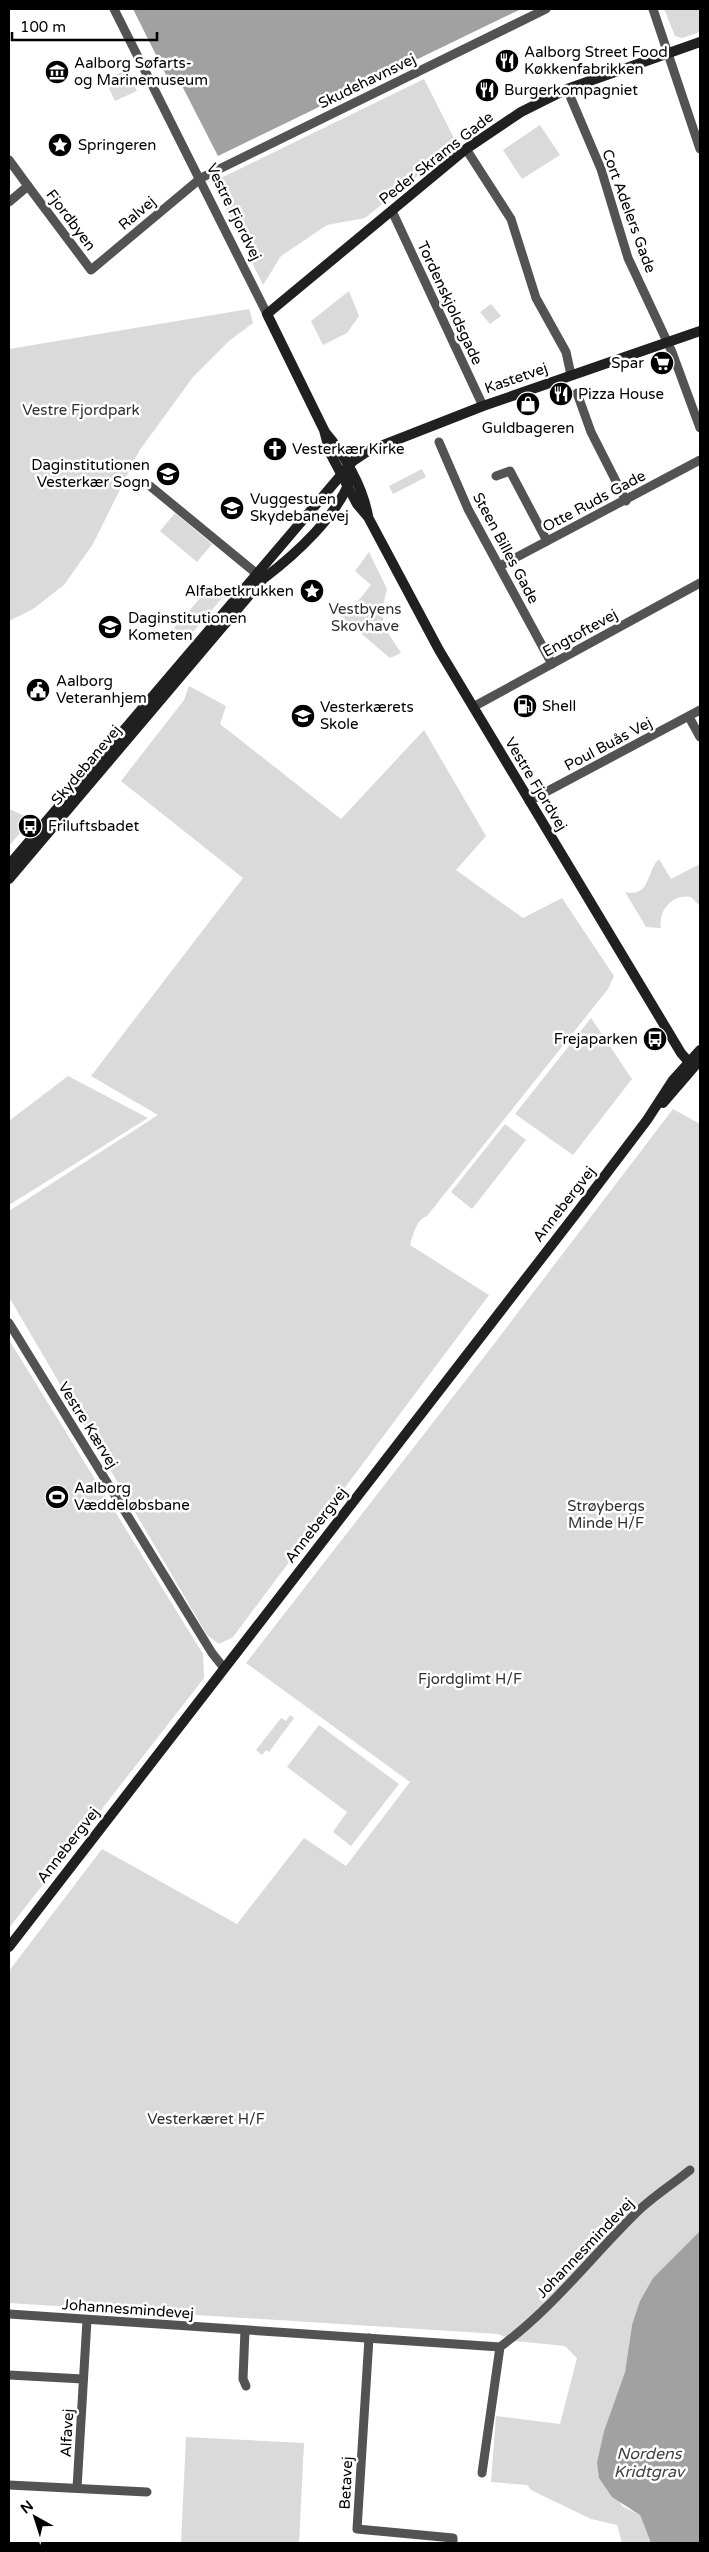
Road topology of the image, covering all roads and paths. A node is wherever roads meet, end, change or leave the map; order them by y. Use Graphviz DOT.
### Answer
graph roads {
  1 [pos="114,9"];
  2 [pos="546,9"];
  3 [pos="653,9"];
  4 [pos="700,42"];
  5 [pos="669,53"];
  6 [pos="567,89"];
  7 [pos="466,149"];
  8 [pos="700,149"];
  9 [pos="9,160"];
  10 [pos="201,178"];
  11 [pos="28,186"];
  12 [pos="9,202"];
  13 [pos="392,211"];
  14 [pos="91,270"];
  15 [pos="267,314"];
  16 [pos="700,331"];
  17 [pos="667,342"];
  18 [pos="571,375"];
  19 [pos="577,393"];
  20 [pos="483,406"];
  21 [pos="700,428"];
  22 [pos="439,442"];
  23 [pos="700,460"];
  24 [pos="347,472"];
  25 [pos="496,476"];
  26 [pos="150,486"];
  27 [pos="348,487"];
  28 [pos="626,501"];
  29 [pos="368,517"];
  30 [pos="547,541"];
  31 [pos="500,566"];
  32 [pos="260,576"];
  33 [pos="700,583"];
  34 [pos="552,664"];
  35 [pos="473,707"];
  36 [pos="700,710"];
  37 [pos="689,717"];
  38 [pos="700,738"];
  39 [pos="529,802"];
  40 [pos="9,865"];
  41 [pos="9,879"];
  42 [pos="700,1050"];
  43 [pos="696,1066"];
  44 [pos="9,1323"];
  45 [pos="224,1668"];
  46 [pos="9,1947"];
  47 [pos="690,2170"];
  48 [pos="9,2314"];
  49 [pos="87,2320"];
  50 [pos="245,2330"];
  51 [pos="369,2338"];
  52 [pos="500,2347"];
  53 [pos="9,2375"];
  54 [pos="83,2379"];
  55 [pos="246,2386"];
  56 [pos="482,2473"];
  57 [pos="9,2485"];
  58 [pos="77,2488"];
  59 [pos="147,2492"];
  60 [pos="453,2543"];
  1 -- 10 [label="street, Vestre Fjordvej"];
  2 -- 10 [label="street, Skudehavnsvej"];
  3 -- 5 [label="street"];
  4 -- 5 [label="street, Peder Skrams Gade"];
  5 -- 6 [label="street, Peder Skrams Gade"];
  5 -- 8 [label="street"];
  6 -- 7 [label="street, Peder Skrams Gade"];
  6 -- 17 [label="street, Cort Adelers Gade"];
  7 -- 13 [label="street, Peder Skrams Gade"];
  7 -- 18 [label="street"];
  9 -- 11 [label="street, Fjordbyen"];
  10 -- 14 [label="street, Ralvej"];
  10 -- 15 [label="street, Vestre Fjordvej"];
  11 -- 12 [label="street, Fjordbyen"];
  11 -- 14 [label="street, Fjordbyen"];
  13 -- 15 [label="street, Peder Skrams Gade"];
  13 -- 20 [label="street, Tordenskjoldsgade"];
  15 -- 24 [label="street, Vestre Fjordvej"];
  16 -- 17 [label="street, Kastetvej"];
  17 -- 18 [label="street, Kastetvej"];
  17 -- 21 [label="street"];
  18 -- 20 [label="street, Kastetvej"];
  19 -- 28 [label="street"];
  20 -- 24 [label="street, Kastetvej"];
  22 -- 31 [label="street, Steen Billes Gade"];
  23 -- 28 [label="street, Otte Ruds Gade"];
  24 -- 27 [label="street, Skydebanevej"];
  24 -- 29 [label="street, Vestre Fjordvej"];
  24 -- 32 [label="street, Skydebanevej"];
  25 -- 30 [label="street"];
  26 -- 32 [label="street"];
  27 -- 29 [label="street, Vestre Fjordvej"];
  27 -- 32 [label="street, Skydebanevej"];
  28 -- 30 [label="street, Otte Ruds Gade"];
  29 -- 35 [label="street, Vestre Fjordvej"];
  30 -- 31 [label="street, Otte Ruds Gade"];
  31 -- 34 [label="street, Steen Billes Gade"];
  32 -- 40 [label="street, Skydebanevej"];
  32 -- 41 [label="street, Skydebanevej"];
  33 -- 34 [label="street, Engtoftevej"];
  34 -- 35 [label="street, Engtoftevej"];
  35 -- 39 [label="street, Vestre Fjordvej"];
  36 -- 37 [label="street, Poul Buås Vej"];
  37 -- 38 [label="street"];
  37 -- 39 [label="street, Poul Buås Vej"];
  39 -- 43 [label="street, Vestre Fjordvej"];
  42 -- 43 [label="street, Annebergvej"];
  43 -- 45 [label="street, Annebergvej"];
  44 -- 45 [label="street, Vestre Kærvej"];
  45 -- 46 [label="street, Annebergvej"];
  47 -- 52 [label="street, Johannesmindevej"];
  48 -- 49 [label="street, Johannesmindevej"];
  49 -- 50 [label="street, Johannesmindevej"];
  49 -- 54 [label="street, Alfavej"];
  50 -- 51 [label="street, Johannesmindevej"];
  50 -- 55 [label="street"];
  51 -- 52 [label="street, Johannesmindevej"];
  51 -- 60 [label="street, Betavej"];
  52 -- 56 [label="street"];
  53 -- 54 [label="street"];
  54 -- 58 [label="street, Alfavej"];
  57 -- 58 [label="street"];
  58 -- 59 [label="street"];
}
